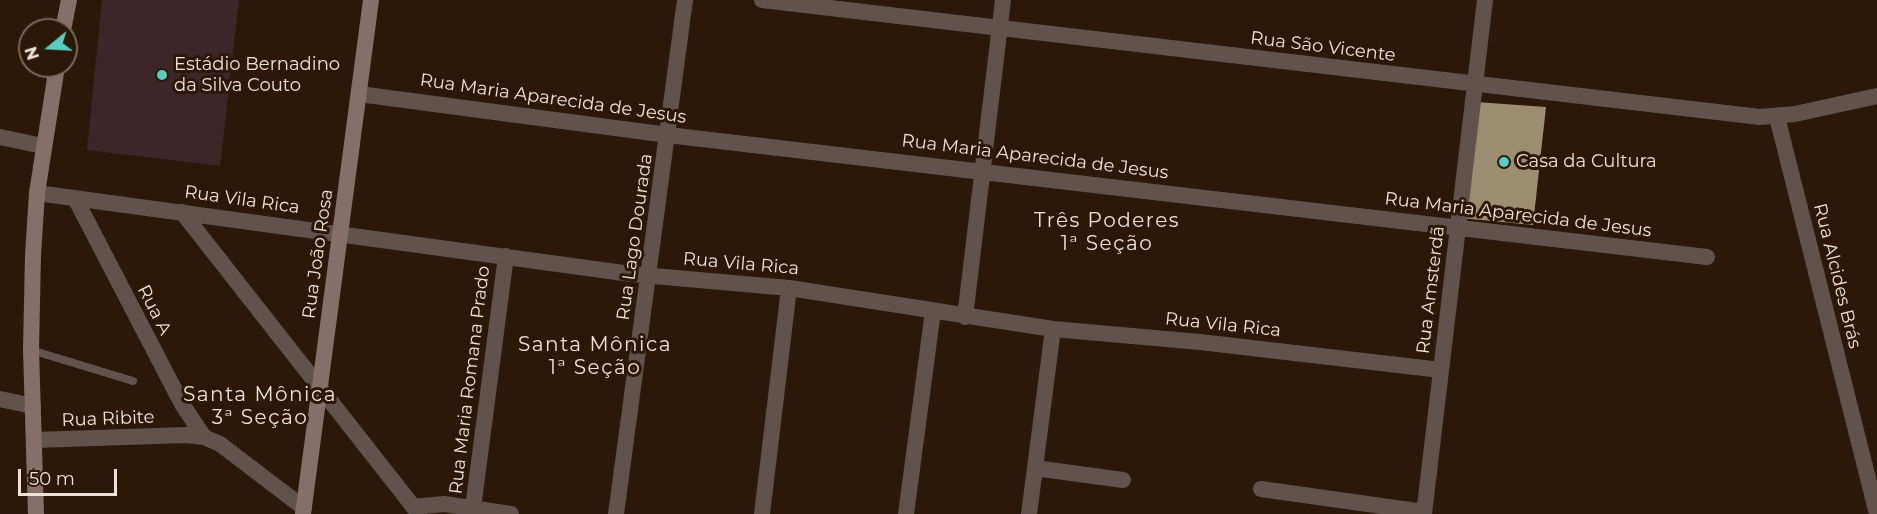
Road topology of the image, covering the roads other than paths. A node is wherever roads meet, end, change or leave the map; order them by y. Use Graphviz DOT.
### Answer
graph roads {
  1 [pos="69,0"];
  2 [pos="370,0"];
  3 [pos="685,0"];
  4 [pos="762,0"];
  5 [pos="1003,0"];
  6 [pos="1485,0"];
  7 [pos="65,18"];
  8 [pos="1000,28"];
  9 [pos="55,78"];
  10 [pos="1475,85"];
  11 [pos="359,94"];
  12 [pos="1877,96"];
  13 [pos="1777,117"];
  14 [pos="668,135"];
  15 [pos="0,137"];
  16 [pos="43,146"];
  17 [pos="982,171"];
  18 [pos="37,193"];
  19 [pos="75,198"];
  20 [pos="182,212"];
  21 [pos="1458,227"];
  22 [pos="341,234"];
  23 [pos="506,256"];
  24 [pos="1707,257"];
  25 [pos="650,276"];
  26 [pos="789,288"];
  27 [pos="933,311"];
  28 [pos="965,317"];
  29 [pos="1053,329"];
  30 [pos="31,350"];
  31 [pos="1441,370"];
  32 [pos="133,381"];
  33 [pos="320,387"];
  34 [pos="0,399"];
  35 [pos="33,406"];
  36 [pos="204,437"];
  37 [pos="34,441"];
  38 [pos="1035,468"];
  39 [pos="1123,480"];
  40 [pos="1262,489"];
  41 [pos="473,508"];
  42 [pos="416,510"];
  43 [pos="304,511"];
  44 [pos="1424,513"];
  45 [pos="36,514"];
  46 [pos="511,514"];
  47 [pos="616,514"];
  48 [pos="762,514"];
  49 [pos="906,514"];
  50 [pos="1029,514"];
  51 [pos="1877,514"];
  1 -- 7 [label="main road"];
  2 -- 11 [label="main road, Rua João Rosa"];
  3 -- 14 [label="street, Rua Lago Dourada"];
  4 -- 8 [label="street, Rua São Vicente"];
  5 -- 8 [label="street"];
  6 -- 10 [label="street, Rua Amsterdã"];
  8 -- 10 [label="street, Rua São Vicente"];
  8 -- 17 [label="street"];
  9 -- 16 [label="main road"];
  10 -- 13 [label="street, Rua São Vicente"];
  10 -- 21 [label="street, Rua Amsterdã"];
  11 -- 14 [label="street, Rua Maria Aparecida de Jesus"];
  11 -- 22 [label="main road, Rua João Rosa"];
  12 -- 13 [label="street, Rua São Vicente"];
  13 -- 51 [label="street, Rua Alcides Brás"];
  14 -- 17 [label="street, Rua Maria Aparecida de Jesus"];
  14 -- 25 [label="street, Rua Lago Dourada"];
  15 -- 16 [label="street"];
  16 -- 18 [label="main road"];
  17 -- 21 [label="street, Rua Maria Aparecida de Jesus"];
  17 -- 28 [label="street"];
  18 -- 19 [label="street, Rua Vila Rica"];
  18 -- 30 [label="main road"];
  19 -- 20 [label="street, Rua Vila Rica"];
  19 -- 36 [label="street, Rua A"];
  20 -- 22 [label="street, Rua Vila Rica"];
  20 -- 33 [label="street"];
  21 -- 24 [label="street, Rua Maria Aparecida de Jesus"];
  21 -- 31 [label="street, Rua Amsterdã"];
  22 -- 23 [label="street, Rua Vila Rica"];
  22 -- 33 [label="main road, Rua João Rosa"];
  23 -- 25 [label="street, Rua Vila Rica"];
  23 -- 41 [label="street, Rua Maria Romana Prado"];
  25 -- 26 [label="street, Rua Vila Rica"];
  25 -- 47 [label="street, Rua Lago Dourada"];
  26 -- 27 [label="street, Rua Vila Rica"];
  26 -- 48 [label="street"];
  27 -- 28 [label="street, Rua Vila Rica"];
  27 -- 49 [label="street"];
  28 -- 29 [label="street, Rua Vila Rica"];
  29 -- 31 [label="street, Rua Vila Rica"];
  29 -- 38 [label="street"];
  30 -- 32 [label="lane"];
  30 -- 35 [label="main road"];
  31 -- 44 [label="street, Rua Amsterdã"];
  33 -- 42 [label="street"];
  33 -- 43 [label="main road, Rua João Rosa"];
  34 -- 35 [label="street"];
  35 -- 37 [label="main road"];
  36 -- 37 [label="street, Rua Ribite"];
  36 -- 43 [label="street, Rua Ribite"];
  37 -- 45 [label="main road"];
  38 -- 39 [label="street"];
  38 -- 50 [label="street"];
  40 -- 44 [label="street"];
  41 -- 42 [label="street"];
  41 -- 46 [label="street"];
}
